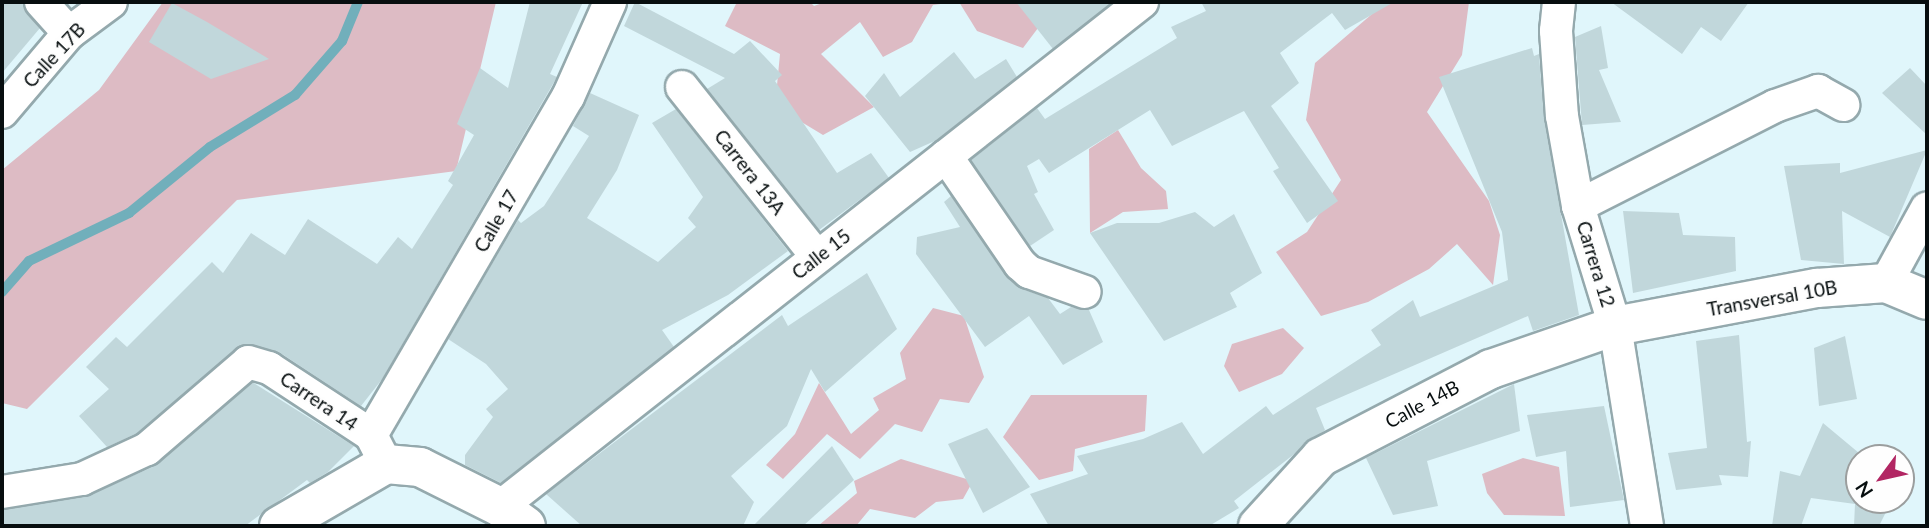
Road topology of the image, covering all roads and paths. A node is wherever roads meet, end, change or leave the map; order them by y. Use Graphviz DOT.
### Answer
graph roads {
  1 [pos="41,2"];
  2 [pos="111,2"];
  3 [pos="610,2"];
  4 [pos="1559,2"];
  5 [pos="1136,4"];
  6 [pos="69,33"];
  7 [pos="682,87"];
  8 [pos="1843,104"];
  9 [pos="2,113"];
  10 [pos="946,156"];
  11 [pos="1578,206"];
  12 [pos="1927,208"];
  13 [pos="817,257"];
  14 [pos="1886,283"];
  15 [pos="1085,292"];
  16 [pos="1927,300"];
  17 [pos="1615,327"];
  18 [pos="378,449"];
  19 [pos="2,492"];
  20 [pos="513,517"];
  21 [pos="279,526"];
  22 [pos="1258,526"];
  23 [pos="1647,526"];
  1 -- 6 [label="street"];
  2 -- 6 [label="street, Calle 17B"];
  3 -- 18 [label="street, Calle 17"];
  4 -- 11 [label="street, Carrera 12"];
  5 -- 10 [label="street, Calle 15"];
  6 -- 9 [label="street, Calle 17B"];
  7 -- 13 [label="street, Carrera 13A"];
  8 -- 11 [label="street"];
  10 -- 13 [label="street, Calle 15"];
  10 -- 15 [label="street"];
  11 -- 17 [label="street, Carrera 12"];
  12 -- 14 [label="street"];
  13 -- 20 [label="street, Calle 15"];
  14 -- 16 [label="street, Transversal 10B"];
  14 -- 17 [label="street, Transversal 10B"];
  17 -- 22 [label="street, Calle 14B"];
  17 -- 23 [label="street, Carrera 12"];
  18 -- 19 [label="street, Carrera 14"];
  18 -- 20 [label="street, Carrera 14"];
  18 -- 21 [label="street"];
}
